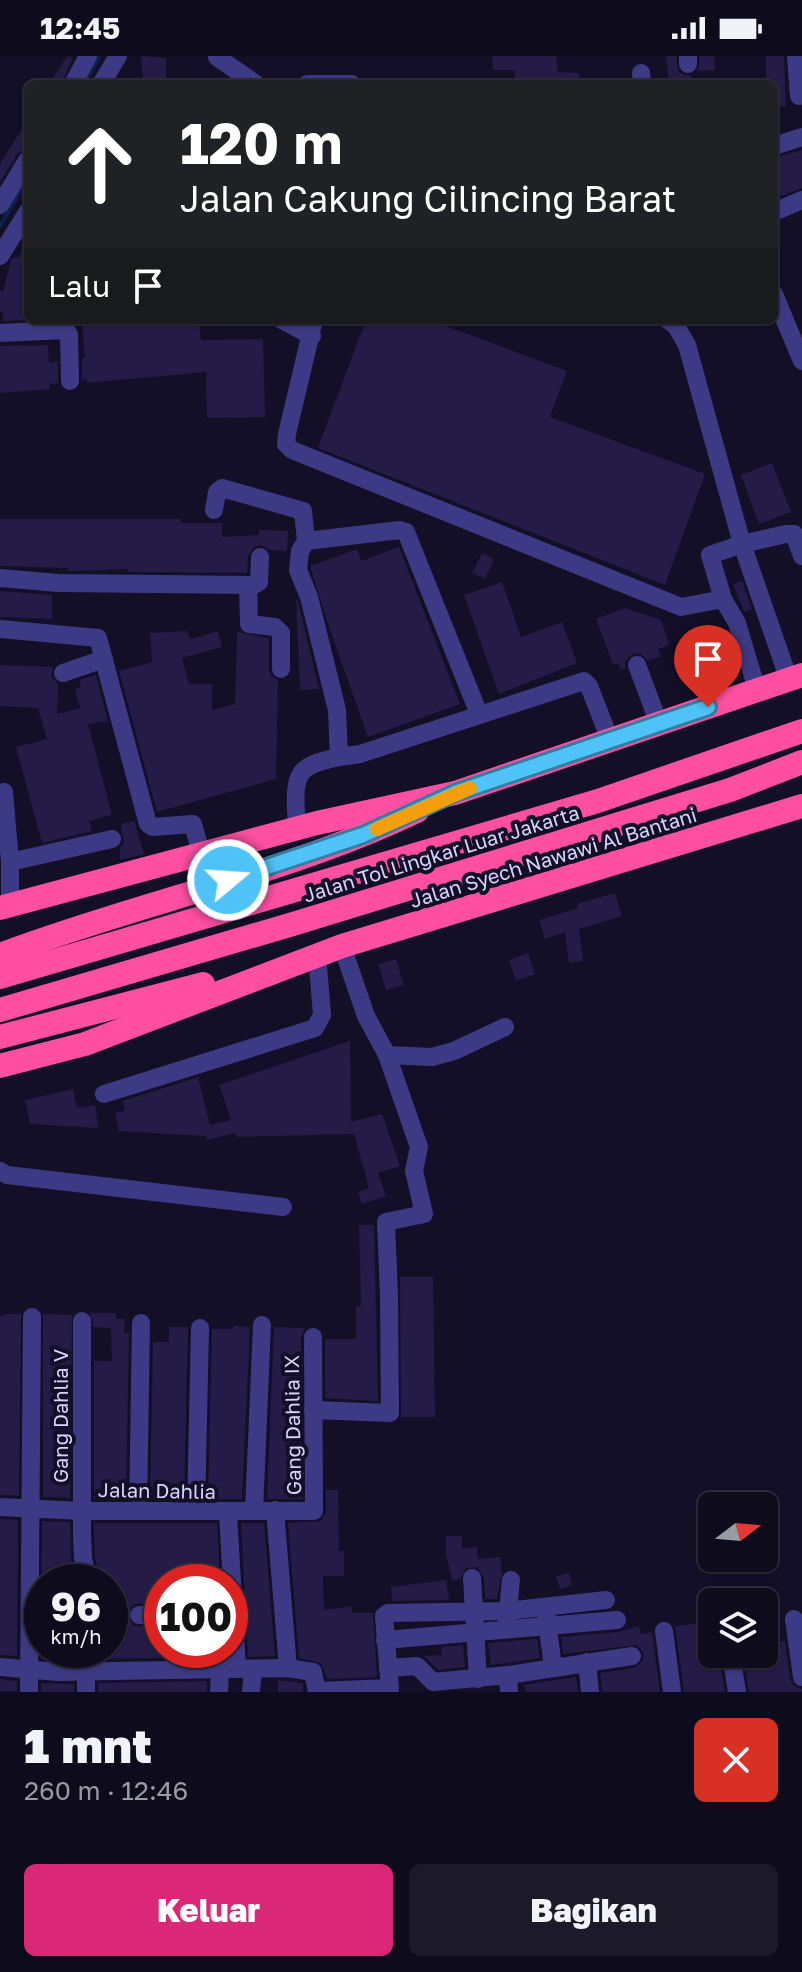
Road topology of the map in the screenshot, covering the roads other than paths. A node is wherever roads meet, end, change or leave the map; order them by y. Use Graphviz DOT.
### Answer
graph roads {
  1 [pos="88,56"];
  2 [pos="118,56"];
  3 [pos="796,56"];
  4 [pos="217,57"];
  5 [pos="75,80"];
  6 [pos="103,80"];
  7 [pos="250,80"];
  8 [pos="799,96"];
  9 [pos="802,137"];
  10 [pos="778,145"];
  11 [pos="24,166"];
  12 [pos="802,200"];
  13 [pos="0,205"];
  14 [pos="778,210"];
  15 [pos="24,217"];
  16 [pos="0,256"];
  17 [pos="778,304"];
  18 [pos="673,324"];
  19 [pos="313,328"];
  20 [pos="0,333"];
  21 [pos="802,361"];
  22 [pos="70,381"];
  23 [pos="214,510"];
  24 [pos="306,541"];
  25 [pos="742,544"];
  26 [pos="802,556"];
  27 [pos="260,557"];
  28 [pos="0,578"];
  29 [pos="248,585"];
  30 [pos="723,599"];
  31 [pos="0,629"];
  32 [pos="779,649"];
  33 [pos="104,659"];
  34 [pos="748,659"];
  35 [pos="637,665"];
  36 [pos="281,669"];
  37 [pos="63,673"];
  38 [pos="796,678"];
  39 [pos="757,690"];
  40 [pos="479,714"];
  41 [pos="659,724"];
  42 [pos="606,731"];
  43 [pos="802,731"];
  44 [pos="339,757"];
  45 [pos="802,762"];
  46 [pos="4,792"];
  47 [pos="455,793"];
  48 [pos="802,806"];
  49 [pos="298,829"];
  50 [pos="112,839"];
  51 [pos="201,853"];
  52 [pos="10,862"];
  53 [pos="5,907"];
  54 [pos="342,946"];
  55 [pos="317,954"];
  56 [pos="0,955"];
  57 [pos="0,977"];
  58 [pos="0,1010"];
  59 [pos="505,1027"];
  60 [pos="0,1037"];
  61 [pos="387,1055"];
  62 [pos="0,1066"];
  63 [pos="104,1094"];
  64 [pos="0,1171"];
  65 [pos="283,1207"];
  66 [pos="32,1317"];
  67 [pos="82,1321"];
  68 [pos="141,1323"];
  69 [pos="262,1325"];
  70 [pos="200,1328"];
  71 [pos="313,1337"];
  72 [pos="313,1410"];
  73 [pos="0,1507"];
  74 [pos="30,1508"];
  75 [pos="275,1510"];
  76 [pos="82,1511"];
  77 [pos="138,1511"];
  78 [pos="196,1511"];
  79 [pos="254,1511"];
  80 [pos="313,1512"];
  81 [pos="228,1513"];
  82 [pos="30,1564"];
  83 [pos="84,1564"];
  84 [pos="230,1564"];
  85 [pos="472,1578"];
  86 [pos="511,1580"];
  87 [pos="606,1600"];
  88 [pos="475,1610"];
  89 [pos="139,1615"];
  90 [pos="144,1615"];
  91 [pos="547,1616"];
  92 [pos="794,1619"];
  93 [pos="617,1620"];
  94 [pos="508,1621"];
  95 [pos="664,1631"];
  96 [pos="476,1633"];
  97 [pos="385,1640"];
  98 [pos="632,1656"];
  99 [pos="587,1662"];
  100 [pos="0,1667"];
  101 [pos="553,1667"];
  102 [pos="24,1668"];
  103 [pos="29,1668"];
  104 [pos="288,1668"];
  105 [pos="388,1668"];
  106 [pos="733,1668"];
  107 [pos="237,1669"];
  108 [pos="86,1671"];
  109 [pos="802,1677"];
  110 [pos="478,1679"];
  111 [pos="509,1684"];
  112 [pos="459,1686"];
  113 [pos="390,1690"];
  114 [pos="29,1692"];
  115 [pos="86,1692"];
  116 [pos="219,1692"];
  117 [pos="251,1692"];
  118 [pos="317,1692"];
  119 [pos="590,1692"];
  120 [pos="672,1692"];
  121 [pos="737,1692"];
  1 -- 5 [label="street"];
  2 -- 6 [label="street"];
  3 -- 8 [label="street"];
  4 -- 7 [label="street"];
  9 -- 10 [label="street"];
  11 -- 13 [label="street"];
  12 -- 14 [label="street"];
  15 -- 16 [label="street"];
  17 -- 21 [label="street"];
  18 -- 25 [label="street"];
  19 -- 30 [label="street"];
  20 -- 22 [label="street"];
  23 -- 24 [label="street"];
  24 -- 40 [label="street"];
  24 -- 44 [label="street"];
  25 -- 26 [label="street"];
  25 -- 30 [label="street"];
  25 -- 32 [label="street"];
  27 -- 29 [label="street"];
  28 -- 29 [label="street"];
  29 -- 36 [label="street"];
  30 -- 34 [label="street"];
  31 -- 33 [label="street"];
  32 -- 34 [label="street"];
  32 -- 38 [label="street"];
  33 -- 37 [label="street"];
  33 -- 51 [label="street"];
  34 -- 39 [label="street"];
  35 -- 41 [label="street"];
  38 -- 39 [label="highway"];
  39 -- 41 [label="highway"];
  40 -- 42 [label="street"];
  40 -- 44 [label="street"];
  41 -- 42 [label="highway"];
  42 -- 47 [label="highway"];
  43 -- 57 [label="highway, Jalan Tol Lingkar Luar Jakarta"];
  44 -- 49 [label="street"];
  45 -- 58 [label="highway, Jalan Tol Lingkar Luar Jakarta"];
  46 -- 52 [label="street"];
  47 -- 49 [label="highway"];
  47 -- 56 [label="highway"];
  48 -- 54 [label="highway, Jalan Syech Nawawi Al Bantani"];
  49 -- 51 [label="highway"];
  50 -- 52 [label="street"];
  51 -- 53 [label="highway"];
  52 -- 53 [label="street"];
  54 -- 55 [label="highway, Jalan Syech Nawawi Al Bantani"];
  54 -- 61 [label="street"];
  55 -- 60 [label="highway"];
  55 -- 62 [label="highway"];
  55 -- 63 [label="street"];
  59 -- 61 [label="street"];
  61 -- 72 [label="street"];
  64 -- 65 [label="street"];
  66 -- 74 [label="street"];
  67 -- 76 [label="street, Gang Dahlia V"];
  68 -- 77 [label="street"];
  69 -- 79 [label="street"];
  70 -- 78 [label="street"];
  71 -- 72 [label="street, Gang Dahlia IX"];
  72 -- 80 [label="street, Gang Dahlia IX"];
  73 -- 74 [label="street, Jalan Dahlia"];
  74 -- 76 [label="street, Jalan Dahlia"];
  74 -- 82 [label="street"];
  75 -- 79 [label="street, Jalan Dahlia"];
  75 -- 80 [label="street, Jalan Dahlia"];
  75 -- 104 [label="street"];
  76 -- 77 [label="street, Jalan Dahlia"];
  76 -- 83 [label="street, Gang Dahlia V"];
  77 -- 78 [label="street, Jalan Dahlia"];
  78 -- 81 [label="street, Jalan Dahlia"];
  79 -- 81 [label="street, Jalan Dahlia"];
  81 -- 84 [label="street"];
  85 -- 88 [label="street"];
  86 -- 94 [label="street"];
  87 -- 91 [label="street"];
  88 -- 94 [label="street"];
  88 -- 96 [label="street"];
  88 -- 97 [label="street"];
  89 -- 90 [label="street"];
  91 -- 93 [label="street"];
  91 -- 94 [label="street"];
  91 -- 101 [label="street"];
  92 -- 109 [label="street"];
  94 -- 96 [label="street"];
  95 -- 120 [label="street"];
  96 -- 97 [label="street"];
  96 -- 110 [label="street"];
  97 -- 105 [label="street"];
  98 -- 99 [label="street"];
  99 -- 101 [label="street"];
  99 -- 119 [label="street"];
  100 -- 102 [label="street"];
  101 -- 111 [label="street"];
  103 -- 108 [label="street"];
  103 -- 114 [label="street"];
  104 -- 107 [label="street"];
  104 -- 118 [label="street"];
  105 -- 112 [label="street"];
  105 -- 113 [label="street"];
  106 -- 121 [label="street"];
  107 -- 108 [label="street"];
  107 -- 116 [label="street"];
  107 -- 117 [label="street"];
  108 -- 115 [label="street"];
  110 -- 111 [label="street"];
  110 -- 112 [label="street"];
  113 -- 118 [label="street"];
}
